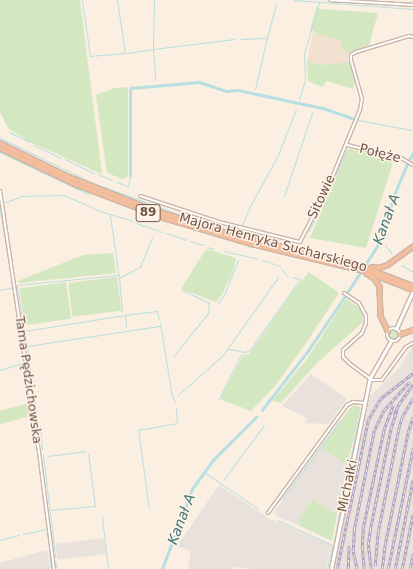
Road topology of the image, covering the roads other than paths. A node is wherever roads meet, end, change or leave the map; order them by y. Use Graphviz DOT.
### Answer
graph roads {
  1 [pos="330,0"];
  2 [pos="413,5"];
  3 [pos="413,37"];
  4 [pos="0,143"];
  5 [pos="347,145"];
  6 [pos="0,148"];
  7 [pos="413,165"];
  8 [pos="0,191"];
  9 [pos="140,196"];
  10 [pos="413,248"];
  11 [pos="366,269"];
  12 [pos="408,285"];
  13 [pos="413,286"];
  14 [pos="413,291"];
  15 [pos="344,293"];
  16 [pos="396,329"];
  17 [pos="388,330"];
  18 [pos="413,330"];
  19 [pos="400,335"];
  20 [pos="391,341"];
  21 [pos="413,343"];
  22 [pos="370,378"];
  23 [pos="365,403"];
  24 [pos="268,513"];
  25 [pos="54,569"];
  26 [pos="331,569"];
  1 -- 2 [label="street"];
  3 -- 5 [label="street, Sitowie"];
  4 -- 11 [label="highway, Majora Henryka Sucharskiego / 89"];
  5 -- 7 [label="street, Połęże"];
  5 -- 9 [label="street, Sitowie"];
  6 -- 11 [label="highway, Majora Henryka Sucharskiego / 89"];
  8 -- 25 [label="street, Tama Pędzichowska"];
  10 -- 11 [label="highway"];
  11 -- 12 [label="highway, Majora Henryka Sucharskiego / 89"];
  11 -- 17 [label="highway"];
  12 -- 13 [label="highway, Majora Henryka Sucharskiego / 89"];
  12 -- 14 [label="highway, Majora Henryka Sucharskiego / 89"];
  14 -- 16 [label="street"];
  15 -- 22 [label="street"];
  16 -- 17 [label="street"];
  16 -- 19 [label="street"];
  17 -- 20 [label="street"];
  18 -- 19 [label="highway"];
  19 -- 20 [label="street"];
  20 -- 22 [label="street"];
  21 -- 22 [label="street"];
  22 -- 23 [label="street, Michałki"];
  23 -- 24 [label="street"];
  23 -- 26 [label="street, Michałki"];
}
